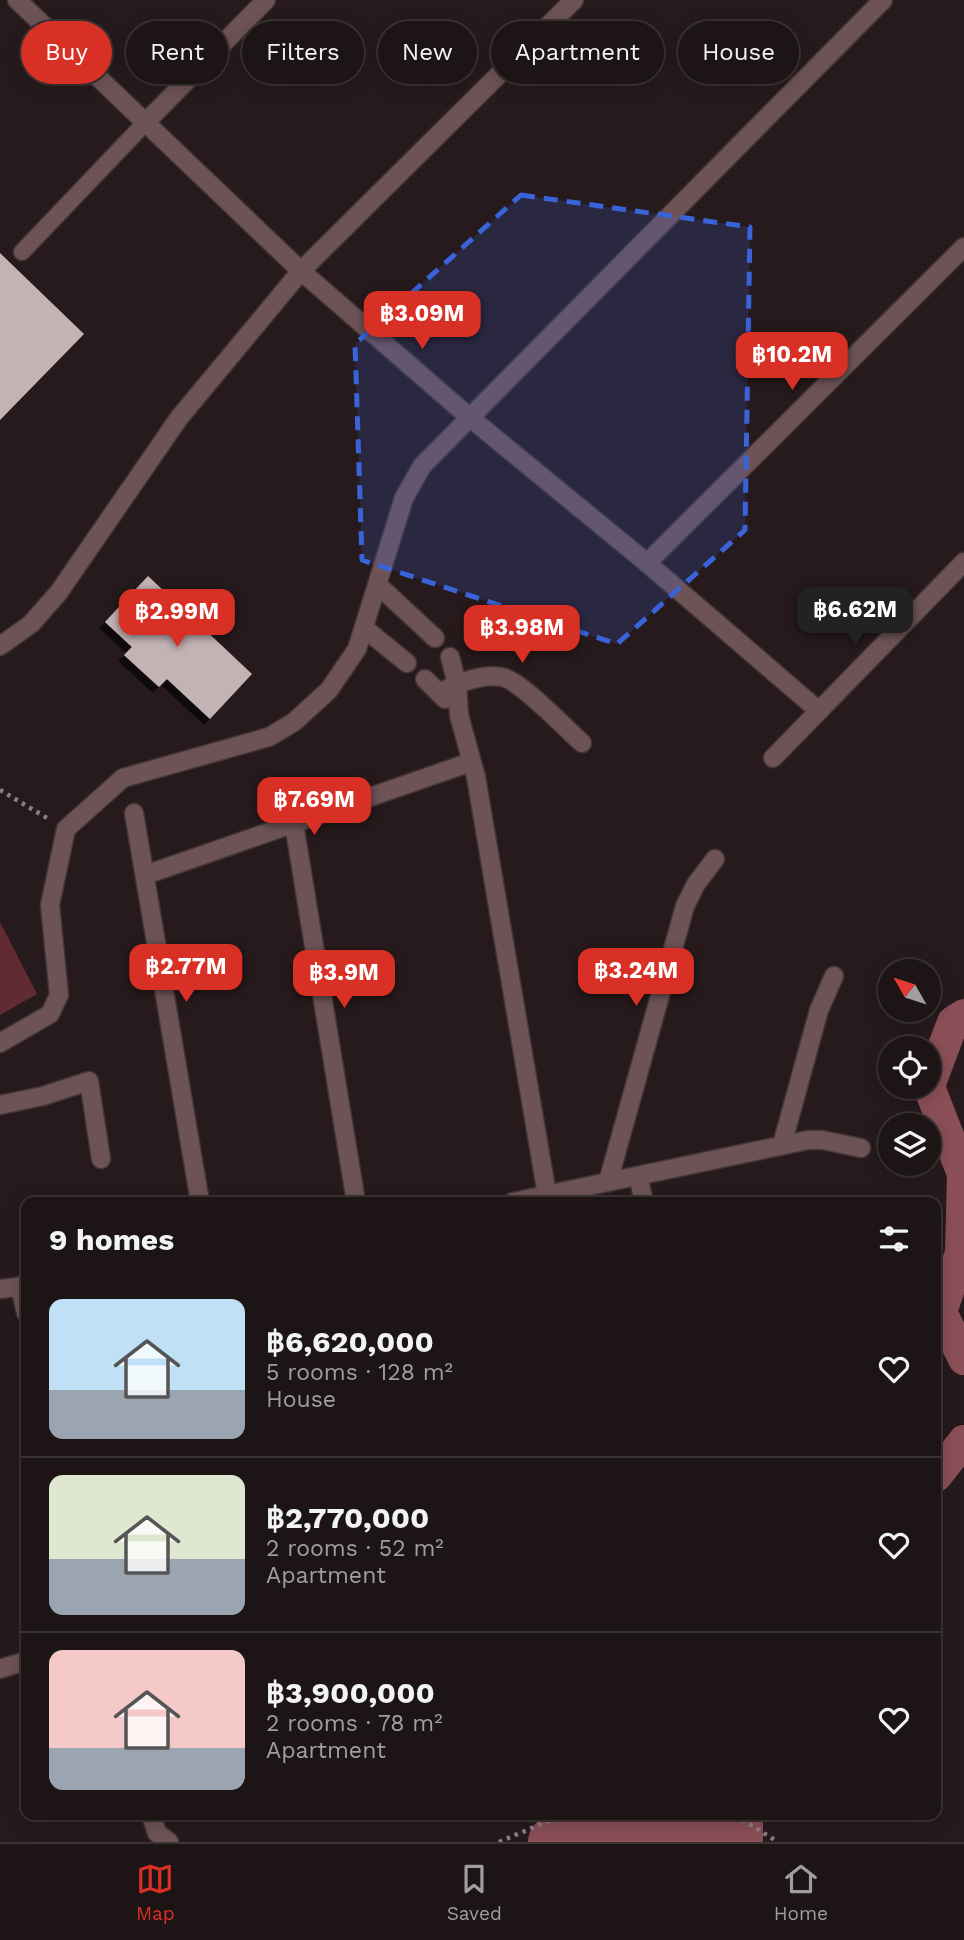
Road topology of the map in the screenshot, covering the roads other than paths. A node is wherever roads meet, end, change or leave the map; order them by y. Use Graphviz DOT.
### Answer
graph roads {
  1 [pos="17,0"];
  2 [pos="266,0"];
  3 [pos="574,0"];
  4 [pos="883,0"];
  5 [pos="146,122"];
  6 [pos="964,247"];
  7 [pos="22,252"];
  8 [pos="302,271"];
  9 [pos="468,416"];
  10 [pos="964,562"];
  11 [pos="647,563"];
  12 [pos="378,585"];
  13 [pos="364,628"];
  14 [pos="435,638"];
  15 [pos="0,646"];
  16 [pos="450,657"];
  17 [pos="407,663"];
  18 [pos="425,679"];
  19 [pos="457,684"];
  20 [pos="439,693"];
  21 [pos="819,711"];
  22 [pos="458,715"];
  23 [pos="582,743"];
  24 [pos="773,758"];
  25 [pos="471,762"];
  26 [pos="134,813"];
  27 [pos="294,824"];
  28 [pos="715,859"];
  29 [pos="145,875"];
  30 [pos="834,976"];
  31 [pos="0,1043"];
  32 [pos="0,1105"];
  33 [pos="782,1145"];
  34 [pos="861,1148"];
  35 [pos="101,1159"];
  36 [pos="638,1176"];
  37 [pos="608,1182"];
  38 [pos="547,1195"];
  39 [pos="199,1197"];
  40 [pos="355,1197"];
  41 [pos="537,1197"];
  42 [pos="643,1197"];
  43 [pos="21,1286"];
  44 [pos="0,1289"];
  45 [pos="21,1663"];
  46 [pos="0,1669"];
  47 [pos="153,1820"];
  48 [pos="169,1842"];
  1 -- 5 [label="street"];
  2 -- 5 [label="street"];
  3 -- 8 [label="street"];
  4 -- 9 [label="street"];
  5 -- 7 [label="lane"];
  5 -- 8 [label="street"];
  6 -- 11 [label="street"];
  8 -- 9 [label="street"];
  8 -- 15 [label="street"];
  9 -- 11 [label="street"];
  9 -- 12 [label="street"];
  10 -- 21 [label="street"];
  11 -- 21 [label="street"];
  12 -- 13 [label="street"];
  12 -- 14 [label="street"];
  13 -- 17 [label="street"];
  13 -- 31 [label="street"];
  16 -- 19 [label="street"];
  18 -- 20 [label="street"];
  19 -- 20 [label="street"];
  19 -- 22 [label="street"];
  19 -- 23 [label="street"];
  20 -- 22 [label="street"];
  21 -- 24 [label="street"];
  22 -- 25 [label="street"];
  25 -- 27 [label="street"];
  25 -- 38 [label="street"];
  26 -- 29 [label="street"];
  27 -- 29 [label="street"];
  27 -- 40 [label="street"];
  28 -- 37 [label="street"];
  29 -- 39 [label="street"];
  30 -- 33 [label="street"];
  32 -- 35 [label="street"];
  33 -- 34 [label="street"];
  33 -- 36 [label="street"];
  36 -- 37 [label="street"];
  36 -- 42 [label="street"];
  37 -- 38 [label="street"];
  38 -- 41 [label="street"];
  43 -- 44 [label="street"];
  45 -- 46 [label="street"];
  47 -- 48 [label="street"];
}
